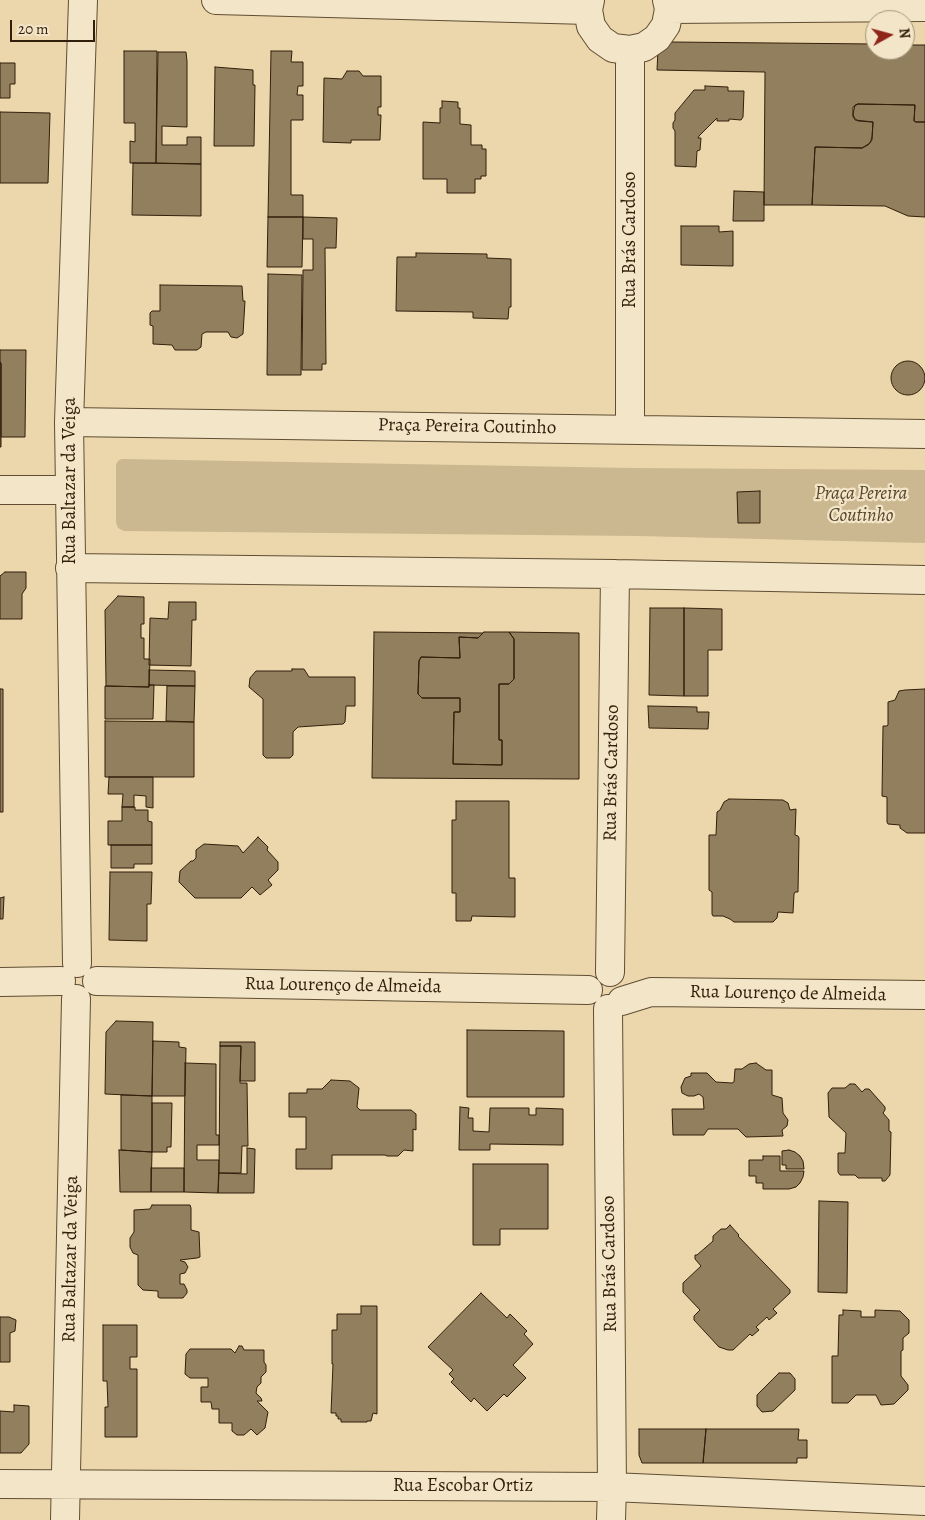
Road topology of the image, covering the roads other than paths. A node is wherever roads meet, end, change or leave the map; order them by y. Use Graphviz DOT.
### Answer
graph roads {
  1 [pos="83,0"];
  2 [pos="216,0"];
  3 [pos="589,5"];
  4 [pos="668,5"];
  5 [pos="925,7"];
  6 [pos="630,50"];
  7 [pos="69,422"];
  8 [pos="630,429"];
  9 [pos="925,434"];
  10 [pos="0,490"];
  11 [pos="69,490"];
  12 [pos="70,568"];
  13 [pos="615,574"];
  14 [pos="925,580"];
  15 [pos="72,981"];
  16 [pos="0,982"];
  17 [pos="615,990"];
  18 [pos="925,996"];
  19 [pos="0,1484"];
  20 [pos="66,1484"];
  21 [pos="612,1487"];
  22 [pos="925,1500"];
  23 [pos="66,1520"];
  24 [pos="611,1520"];
  1 -- 7 [label="street, Rua Baltazar da Veiga"];
  2 -- 3 [label="street"];
  3 -- 6 [label="street"];
  4 -- 5 [label="street"];
  4 -- 6 [label="street"];
  6 -- 8 [label="street, Rua Brás Cardoso"];
  7 -- 8 [label="street, Praça Pereira Coutinho"];
  7 -- 11 [label="street, Rua Baltazar da Veiga"];
  8 -- 9 [label="street, Praça Pereira Coutinho"];
  10 -- 11 [label="street"];
  11 -- 12 [label="street, Rua Baltazar da Veiga"];
  12 -- 13 [label="street"];
  12 -- 15 [label="street, Rua Baltazar da Veiga"];
  13 -- 14 [label="street"];
  13 -- 17 [label="street, Rua Brás Cardoso"];
  15 -- 16 [label="street"];
  15 -- 17 [label="street, Rua Lourenço de Almeida"];
  15 -- 20 [label="street, Rua Baltazar da Veiga"];
  17 -- 18 [label="street, Rua Lourenço de Almeida"];
  17 -- 21 [label="street, Rua Brás Cardoso"];
  19 -- 20 [label="street, Rua Escobar Ortiz"];
  20 -- 21 [label="street, Rua Escobar Ortiz"];
  20 -- 23 [label="street, Rua Baltazar da Veiga"];
  21 -- 22 [label="street, Rua Escobar Ortiz"];
  21 -- 24 [label="street, Rua Brás Cardoso"];
}
